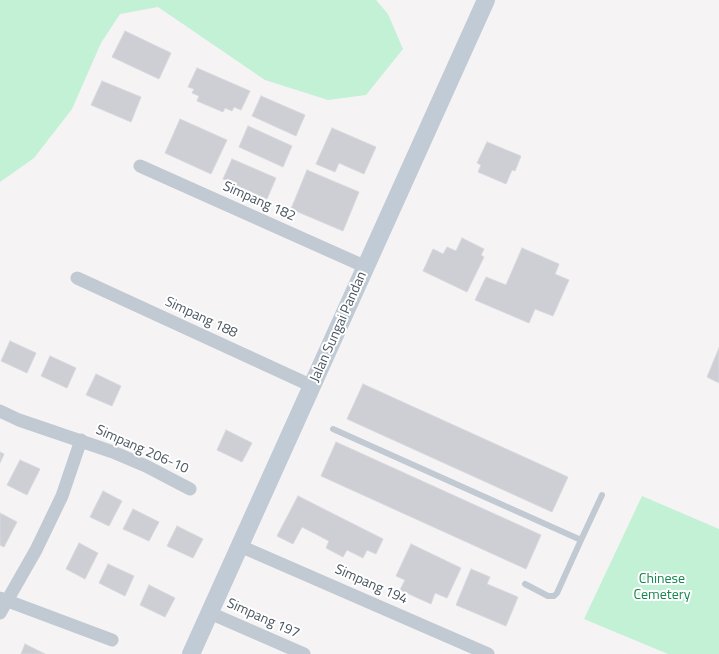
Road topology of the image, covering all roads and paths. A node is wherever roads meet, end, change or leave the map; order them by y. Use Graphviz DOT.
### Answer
graph roads {
  1 [pos="486,0"];
  2 [pos="140,166"];
  3 [pos="366,267"];
  4 [pos="77,278"];
  5 [pos="312,386"];
  6 [pos="0,411"];
  7 [pos="333,429"];
  8 [pos="81,440"];
  9 [pos="190,489"];
  10 [pos="602,495"];
  11 [pos="581,540"];
  12 [pos="240,546"];
  13 [pos="525,584"];
  14 [pos="3,599"];
  15 [pos="0,613"];
  16 [pos="210,613"];
  17 [pos="112,640"];
  18 [pos="191,654"];
  19 [pos="304,654"];
  20 [pos="488,654"];
  1 -- 3 [label="street, Jalan Sungai Pandan"];
  2 -- 3 [label="street, Simpang 182"];
  3 -- 5 [label="street, Jalan Sungai Pandan"];
  4 -- 5 [label="street, Simpang 188"];
  5 -- 12 [label="street, Jalan Sungai Pandan"];
  6 -- 8 [label="street, Simpang 206-10"];
  7 -- 11 [label="lane"];
  8 -- 9 [label="street, Simpang 206-10"];
  8 -- 14 [label="street, Simpang 206-10"];
  10 -- 11 [label="lane"];
  11 -- 13 [label="lane"];
  12 -- 16 [label="street, Jalan Sungai Pandan"];
  12 -- 20 [label="street, Simpang 194"];
  14 -- 15 [label="street, Simpang 206-10"];
  14 -- 17 [label="street"];
  16 -- 18 [label="street, Jalan Sungai Pandan"];
  16 -- 19 [label="street, Simpang 197"];
}
